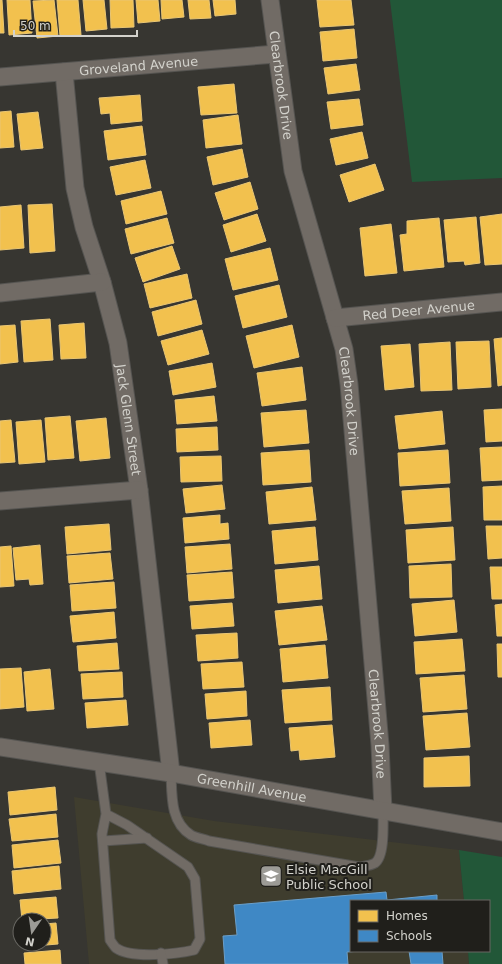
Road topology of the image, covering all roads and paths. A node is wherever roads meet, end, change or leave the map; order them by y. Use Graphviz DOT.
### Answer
graph roads {
  1 [pos="270,0"];
  2 [pos="276,54"];
  3 [pos="64,72"];
  4 [pos="0,77"];
  5 [pos="102,282"];
  6 [pos="0,293"];
  7 [pos="502,302"];
  8 [pos="336,318"];
  9 [pos="139,490"];
  10 [pos="0,500"];
  11 [pos="0,747"];
  12 [pos="99,762"];
  13 [pos="171,773"];
  14 [pos="383,810"];
  15 [pos="106,814"];
  16 [pos="502,832"];
  17 [pos="148,838"];
  18 [pos="103,841"];
  19 [pos="161,953"];
  20 [pos="162,964"];
  1 -- 2 [label="street, Clearbrook Drive"];
  2 -- 3 [label="street, Groveland Avenue"];
  2 -- 8 [label="street, Clearbrook Drive"];
  3 -- 4 [label="street, Groveland Avenue"];
  3 -- 5 [label="street, Jack Glenn Street"];
  5 -- 6 [label="street"];
  5 -- 9 [label="street, Jack Glenn Street"];
  7 -- 8 [label="street, Red Deer Avenue"];
  8 -- 14 [label="street, Clearbrook Drive"];
  9 -- 10 [label="street"];
  9 -- 13 [label="street, Jack Glenn Street"];
  11 -- 12 [label="street, Greenhill Avenue"];
  12 -- 13 [label="street, Greenhill Avenue"];
  12 -- 15 [label="lane"];
  13 -- 14 [label="street, Greenhill Avenue"];
  13 -- 14 [label="lane"];
  14 -- 16 [label="street, Greenhill Avenue"];
  15 -- 17 [label="lane"];
  15 -- 18 [label="lane"];
  17 -- 18 [label="lane"];
  17 -- 19 [label="lane"];
  18 -- 19 [label="lane"];
  19 -- 20 [label="lane"];
}
